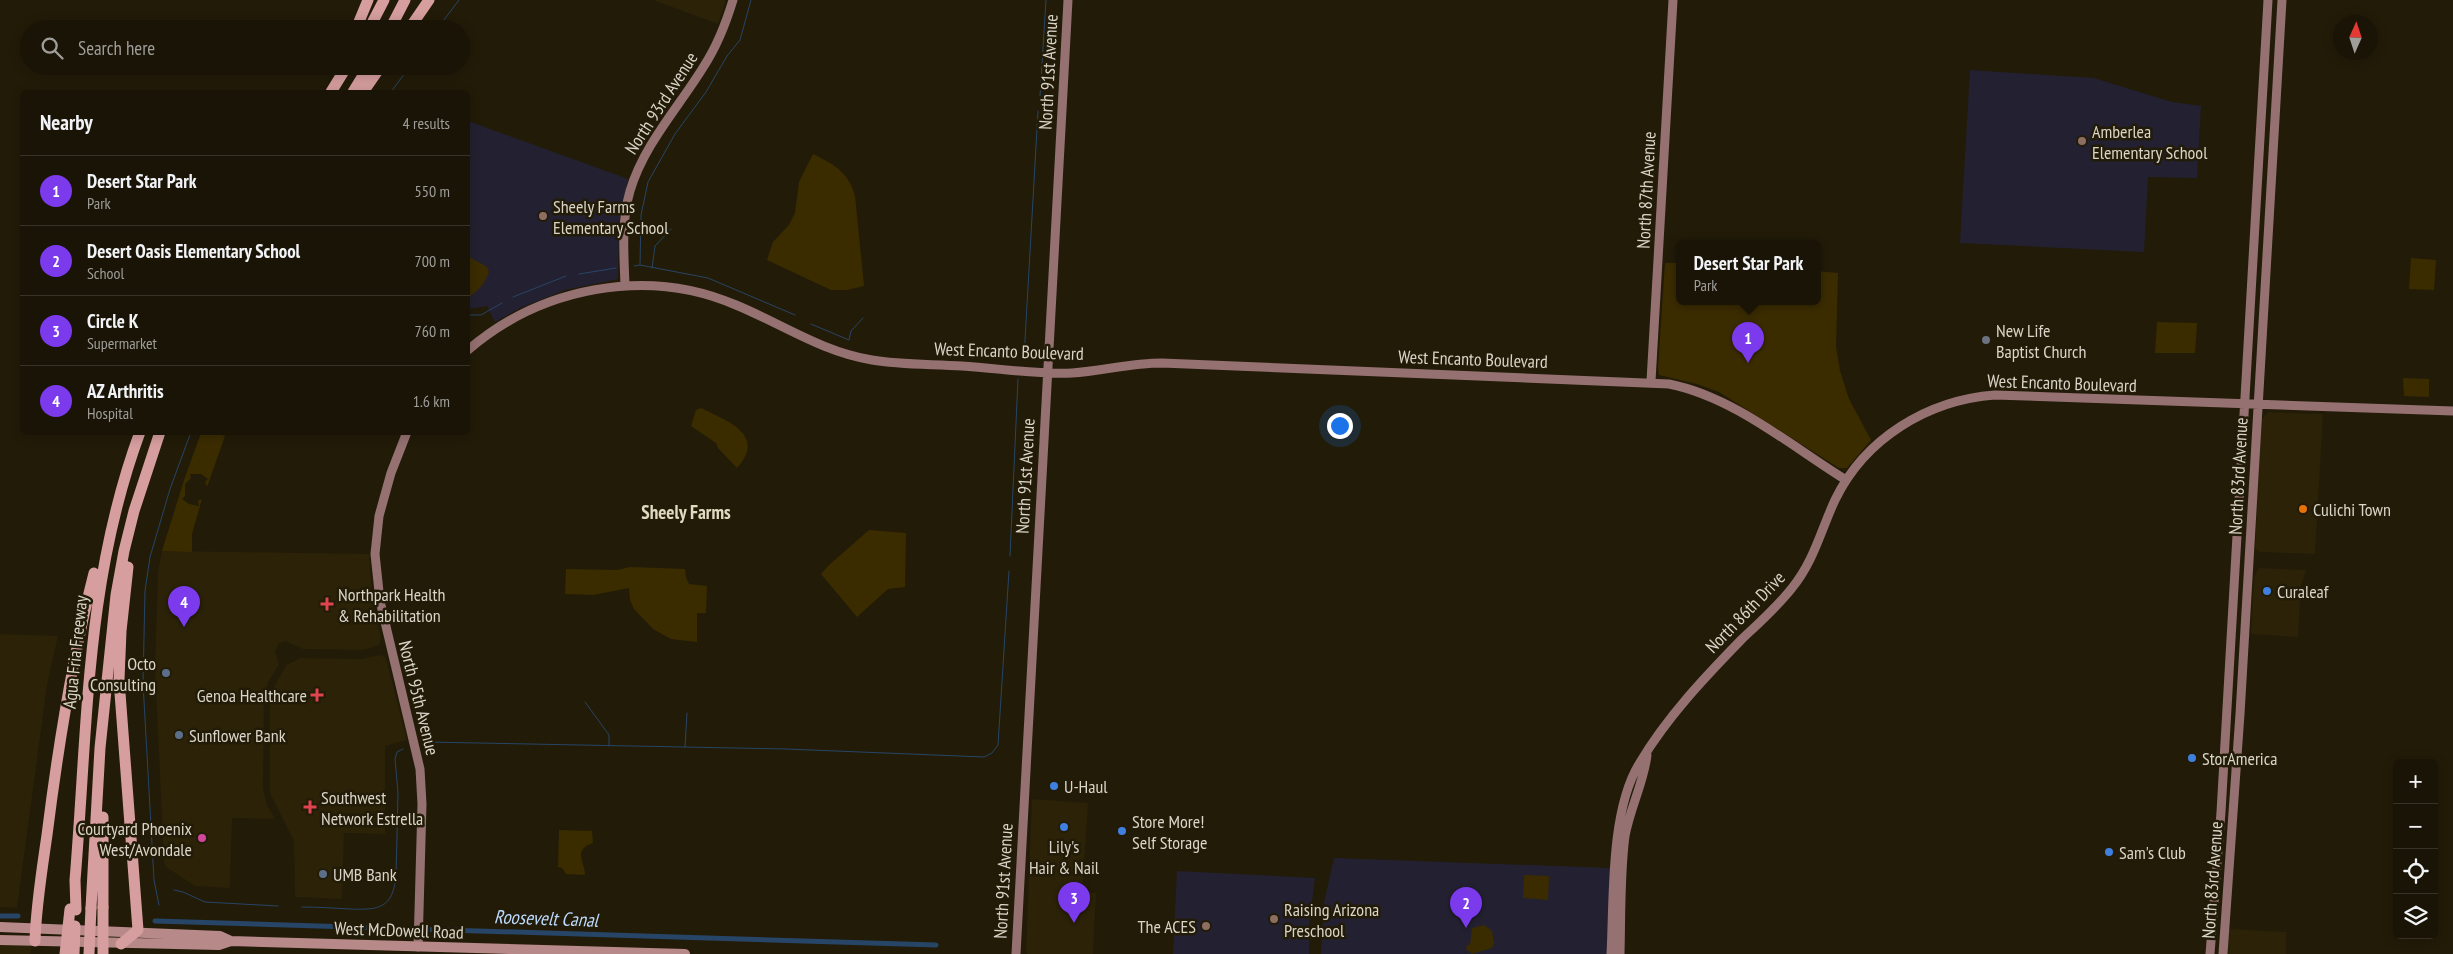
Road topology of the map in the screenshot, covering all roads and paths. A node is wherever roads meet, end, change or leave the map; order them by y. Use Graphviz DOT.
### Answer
graph roads {
  1 [pos="368,0"];
  2 [pos="384,0"];
  3 [pos="405,0"];
  4 [pos="429,0"];
  5 [pos="733,0"];
  6 [pos="1068,0"];
  7 [pos="1673,0"];
  8 [pos="2268,0"];
  9 [pos="2282,0"];
  10 [pos="360,20"];
  11 [pos="374,20"];
  12 [pos="395,20"];
  13 [pos="415,20"];
  14 [pos="333,75"];
  15 [pos="341,75"];
  16 [pos="363,75"];
  17 [pos="375,75"];
  18 [pos="324,90"];
  19 [pos="332,90"];
  20 [pos="354,90"];
  21 [pos="364,90"];
  22 [pos="625,286"];
  23 [pos="470,349"];
  24 [pos="1047,372"];
  25 [pos="1651,381"];
  26 [pos="2245,405"];
  27 [pos="2258,406"];
  28 [pos="2453,411"];
  29 [pos="139,435"];
  30 [pos="159,435"];
  31 [pos="405,435"];
  32 [pos="1846,480"];
  33 [pos="119,496"];
  34 [pos="134,511"];
  35 [pos="104,718"];
  36 [pos="2221,812"];
  37 [pos="2234,812"];
  38 [pos="1621,843"];
  39 [pos="73,909"];
  40 [pos="0,927"];
  41 [pos="35,928"];
  42 [pos="137,932"];
  43 [pos="0,940"];
  44 [pos="35,941"];
  45 [pos="231,941"];
  46 [pos="120,944"];
  47 [pos="418,946"];
  48 [pos="65,954"];
  49 [pos="74,954"];
  50 [pos="89,954"];
  51 [pos="103,954"];
  52 [pos="685,954"];
  53 [pos="1016,954"];
  54 [pos="1611,954"];
  55 [pos="1620,954"];
  56 [pos="2210,954"];
  57 [pos="2223,954"];
  1 -- 10 [label="highway"];
  2 -- 11 [label="highway"];
  3 -- 12 [label="highway"];
  4 -- 13 [label="highway"];
  5 -- 22 [label="street, North 93rd Avenue"];
  6 -- 24 [label="street, North 91st Avenue"];
  7 -- 25 [label="street, North 87th Avenue"];
  8 -- 26 [label="street, North 83rd Avenue"];
  9 -- 27 [label="street, North 83rd Avenue"];
  14 -- 18 [label="highway"];
  15 -- 19 [label="highway"];
  16 -- 20 [label="highway"];
  17 -- 21 [label="highway"];
  22 -- 23 [label="street, West Encanto Boulevard"];
  22 -- 24 [label="street, West Encanto Boulevard"];
  24 -- 25 [label="street, West Encanto Boulevard"];
  24 -- 53 [label="street, North 91st Avenue"];
  25 -- 32 [label="street, West Encanto Boulevard"];
  26 -- 27 [label="street, West Encanto Boulevard"];
  26 -- 32 [label="street, West Encanto Boulevard"];
  26 -- 36 [label="street, North 83rd Avenue"];
  27 -- 28 [label="street, West Encanto Boulevard"];
  27 -- 37 [label="street, North 83rd Avenue"];
  29 -- 33 [label="highway, Agua Fria Freeway"];
  30 -- 34 [label="highway, Agua Fria Freeway"];
  31 -- 47 [label="street, North 95th Avenue"];
  32 -- 38 [label="street, North 86th Drive"];
  33 -- 39 [label="highway, Agua Fria Freeway"];
  33 -- 41 [label="highway"];
  34 -- 35 [label="highway, Agua Fria Freeway"];
  34 -- 42 [label="highway"];
  35 -- 50 [label="highway, bridge"];
  35 -- 51 [label="highway, bridge"];
  36 -- 37 [label="street"];
  36 -- 56 [label="street, North 83rd Avenue"];
  37 -- 57 [label="street, North 83rd Avenue"];
  38 -- 54 [label="street, North 86th Drive"];
  38 -- 55 [label="street, North 86th Drive"];
  39 -- 48 [label="highway, bridge"];
  39 -- 49 [label="highway, bridge"];
  40 -- 41 [label="main road, West McDowell Road"];
  41 -- 42 [label="main road, West McDowell Road"];
  41 -- 44 [label="highway"];
  42 -- 45 [label="main road, West McDowell Road"];
  42 -- 46 [label="highway"];
  43 -- 44 [label="main road, West McDowell Road"];
  44 -- 46 [label="main road, West McDowell Road"];
  45 -- 46 [label="main road, West McDowell Road"];
  45 -- 47 [label="main road, West McDowell Road"];
  47 -- 52 [label="main road, West McDowell Road"];
}
